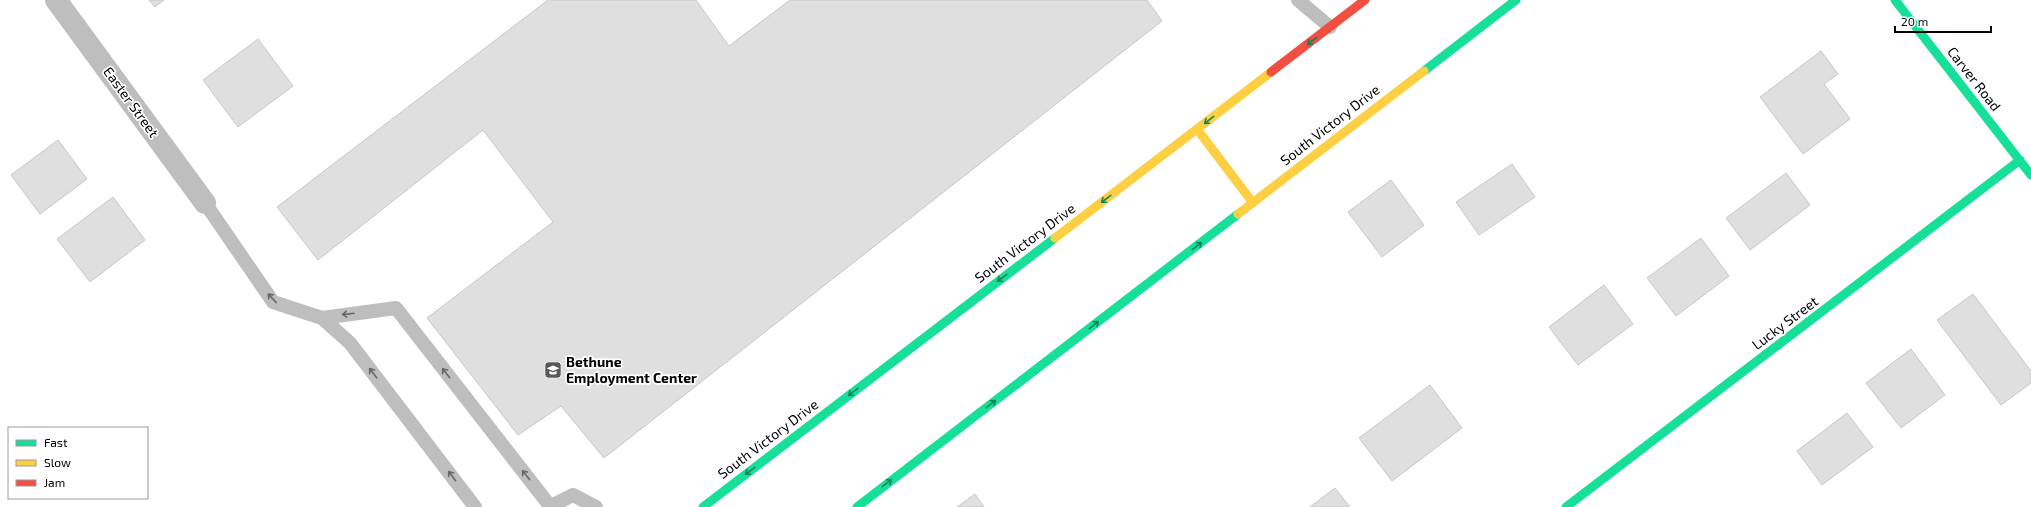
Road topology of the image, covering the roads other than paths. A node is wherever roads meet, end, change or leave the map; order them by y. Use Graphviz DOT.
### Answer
graph roads {
  1 [pos="56,0"];
  2 [pos="1298,0"];
  3 [pos="1365,0"];
  4 [pos="1516,0"];
  5 [pos="1895,0"];
  6 [pos="1330,27"];
  7 [pos="1197,129"];
  8 [pos="2020,160"];
  9 [pos="2031,175"];
  10 [pos="1253,202"];
  11 [pos="205,203"];
  12 [pos="322,318"];
  13 [pos="713,504"];
  14 [pos="475,507"];
  15 [pos="549,507"];
  16 [pos="596,507"];
  17 [pos="856,507"];
  18 [pos="1566,507"];
  1 -- 11 [label="street, Easter Street"];
  2 -- 6 [label="lane"];
  3 -- 6 [label="main road, South Victory Drive"];
  4 -- 10 [label="main road, South Victory Drive"];
  5 -- 8 [label="main road, Carver Road"];
  6 -- 7 [label="main road, South Victory Drive, one-way"];
  7 -- 10 [label="main road"];
  7 -- 13 [label="main road, South Victory Drive, one-way"];
  8 -- 9 [label="main road, Carver Road"];
  8 -- 18 [label="main road, Lucky Street"];
  17 -- 10 [label="main road, South Victory Drive, one-way"];
  12 -- 11 [label="lane, one-way"];
  14 -- 12 [label="lane, one-way"];
  15 -- 12 [label="lane, one-way"];
  15 -- 16 [label="lane"];
}
